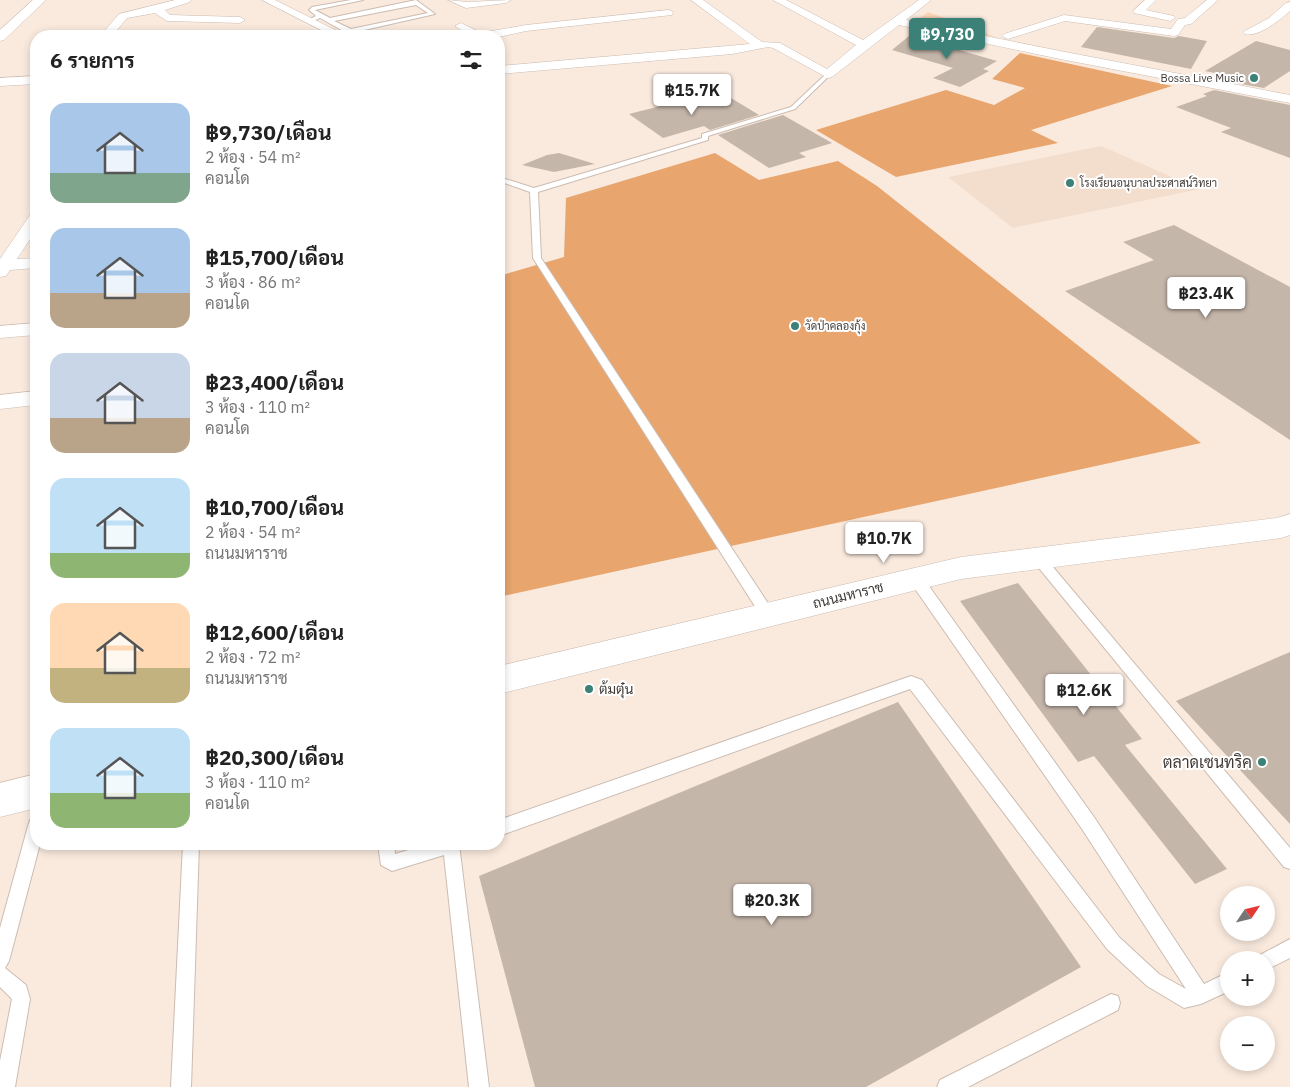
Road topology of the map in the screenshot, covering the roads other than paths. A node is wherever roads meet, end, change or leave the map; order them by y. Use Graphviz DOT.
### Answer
graph roads {
  1 [pos="40,0"];
  2 [pos="186,0"];
  3 [pos="268,0"];
  4 [pos="360,0"];
  5 [pos="453,0"];
  6 [pos="506,0"];
  7 [pos="696,0"];
  8 [pos="778,0"];
  9 [pos="1150,0"];
  10 [pos="1213,0"];
  11 [pos="415,2"];
  12 [pos="924,3"];
  13 [pos="1290,5"];
  14 [pos="157,9"];
  15 [pos="668,13"];
  16 [pos="320,16"];
  17 [pos="240,20"];
  18 [pos="308,20"];
  19 [pos="329,20"];
  20 [pos="897,21"];
  21 [pos="1182,21"];
  22 [pos="6,26"];
  23 [pos="461,26"];
  24 [pos="982,27"];
  25 [pos="111,30"];
  26 [pos="329,30"];
  27 [pos="345,30"];
  28 [pos="356,30"];
  29 [pos="468,30"];
  30 [pos="505,32"];
  31 [pos="1250,32"];
  32 [pos="1008,36"];
  33 [pos="0,37"];
  34 [pos="759,45"];
  35 [pos="864,45"];
  36 [pos="1060,56"];
  37 [pos="507,57"];
  38 [pos="522,68"];
  39 [pos="505,69"];
  40 [pos="828,74"];
  41 [pos="30,80"];
  42 [pos="0,82"];
  43 [pos="1290,98"];
  44 [pos="505,181"];
  45 [pos="534,190"];
  46 [pos="30,227"];
  47 [pos="30,264"];
  48 [pos="1,268"];
  49 [pos="30,330"];
  50 [pos="0,332"];
  51 [pos="30,399"];
  52 [pos="0,402"];
  53 [pos="1287,529"];
  54 [pos="1038,558"];
  55 [pos="916,578"];
  56 [pos="768,615"];
  57 [pos="505,679"];
  58 [pos="30,793"];
  59 [pos="0,800"];
  60 [pos="505,826"];
  61 [pos="30,848"];
  62 [pos="191,850"];
  63 [pos="386,850"];
  64 [pos="433,850"];
  65 [pos="453,850"];
  66 [pos="1290,861"];
  67 [pos="1290,948"];
  68 [pos="1275,956"];
  69 [pos="0,961"];
  70 [pos="0,975"];
  71 [pos="1220,985"];
  72 [pos="1201,995"];
  73 [pos="1111,1003"];
  74 [pos="5,1087"];
  75 [pos="181,1087"];
  76 [pos="479,1087"];
  77 [pos="947,1087"];
  1 -- 22 [label="street"];
  2 -- 14 [label="street"];
  3 -- 18 [label="street"];
  4 -- 16 [label="lane"];
  5 -- 6 [label="street"];
  7 -- 34 [label="street"];
  8 -- 35 [label="street"];
  9 -- 21 [label="street"];
  10 -- 21 [label="street"];
  11 -- 19 [label="lane"];
  11 -- 28 [label="lane"];
  12 -- 20 [label="street"];
  13 -- 31 [label="street"];
  14 -- 17 [label="street"];
  14 -- 25 [label="street"];
  15 -- 30 [label="street"];
  16 -- 18 [label="lane"];
  16 -- 19 [label="lane"];
  18 -- 26 [label="street"];
  19 -- 27 [label="lane"];
  20 -- 35 [label="street"];
  20 -- 36 [label="street"];
  21 -- 32 [label="street"];
  22 -- 33 [label="street"];
  23 -- 29 [label="street"];
  24 -- 32 [label="street"];
  32 -- 36 [label="street"];
  34 -- 38 [label="street"];
  34 -- 40 [label="street"];
  35 -- 40 [label="street"];
  36 -- 43 [label="street"];
  37 -- 38 [label="street"];
  38 -- 39 [label="street"];
  40 -- 45 [label="lane"];
  41 -- 42 [label="street"];
  44 -- 45 [label="lane"];
  45 -- 56 [label="lane"];
  46 -- 48 [label="street"];
  47 -- 48 [label="street"];
  49 -- 50 [label="street"];
  51 -- 52 [label="street"];
  53 -- 54 [label="street, ถนนมหาราช"];
  54 -- 55 [label="street, ถนนมหาราช"];
  54 -- 66 [label="lane"];
  55 -- 56 [label="street, ถนนมหาราช"];
  55 -- 72 [label="lane"];
  56 -- 57 [label="street, ถนนมหาราช"];
  58 -- 59 [label="street"];
  60 -- 72 [label="lane"];
  61 -- 69 [label="lane"];
  62 -- 75 [label="lane"];
  63 -- 64 [label="lane"];
  65 -- 76 [label="lane"];
  67 -- 68 [label="lane"];
  70 -- 74 [label="lane"];
  71 -- 72 [label="lane"];
  73 -- 77 [label="lane"];
}
